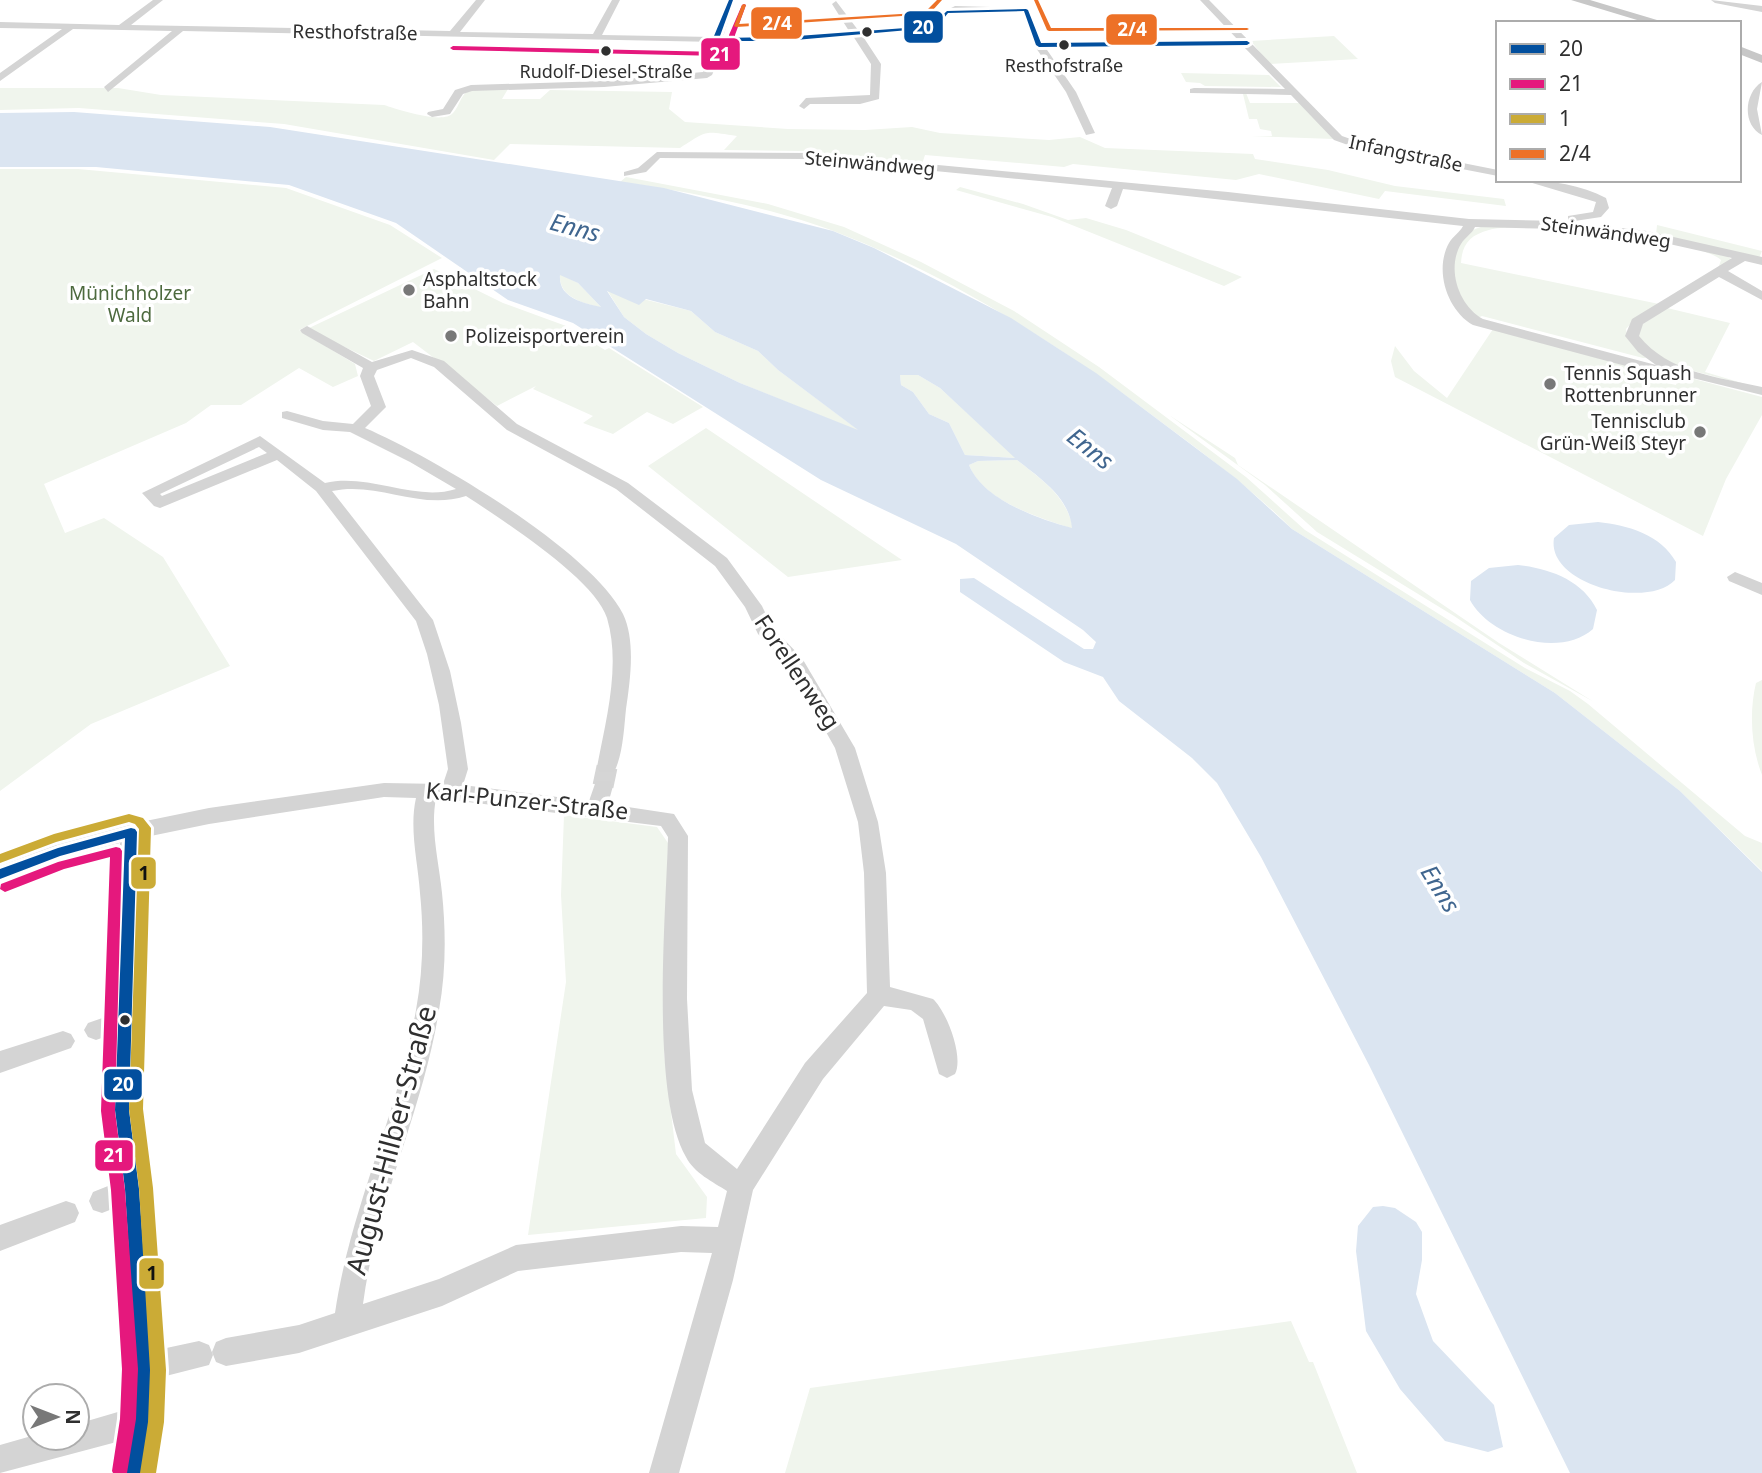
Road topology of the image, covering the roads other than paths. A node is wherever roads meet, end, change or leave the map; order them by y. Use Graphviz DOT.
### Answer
graph roads {
  1 [pos="159,0"];
  2 [pos="481,0"];
  3 [pos="616,0"];
  4 [pos="731,0"];
  5 [pos="943,0"];
  6 [pos="1204,0"];
  7 [pos="1577,0"];
  8 [pos="1715,0"];
  9 [pos="836,4"];
  10 [pos="955,9"];
  11 [pos="1762,9"];
  12 [pos="1654,21"];
  13 [pos="0,25"];
  14 [pos="72,26"];
  15 [pos="122,27"];
  16 [pos="182,29"];
  17 [pos="453,34"];
  18 [pos="856,34"];
  19 [pos="596,37"];
  20 [pos="719,40"];
  21 [pos="1247,43"];
  22 [pos="1039,45"];
  23 [pos="1741,52"];
  24 [pos="1762,59"];
  25 [pos="0,78"];
  26 [pos="1762,85"];
  27 [pos="108,89"];
  28 [pos="1194,91"];
  29 [pos="1291,92"];
  30 [pos="838,102"];
  31 [pos="432,114"];
  32 [pos="1762,132"];
  33 [pos="1090,133"];
  34 [pos="1496,173"];
  35 [pos="628,174"];
  36 [pos="1535,182"];
  37 [pos="1118,187"];
  38 [pos="1111,206"];
  39 [pos="1519,222"];
  40 [pos="1469,223"];
  41 [pos="1742,257"];
  42 [pos="1762,261"];
  43 [pos="1720,272"];
  44 [pos="1762,296"];
  45 [pos="307,330"];
  46 [pos="371,367"];
  47 [pos="1672,367"];
  48 [pos="1762,391"];
  49 [pos="287,415"];
  50 [pos="356,429"];
  51 [pos="278,454"];
  52 [pos="622,486"];
  53 [pos="322,488"];
  54 [pos="470,491"];
  55 [pos="1735,577"];
  56 [pos="1762,590"];
  57 [pos="440,790"];
  58 [pos="597,808"];
  59 [pos="131,832"];
  60 [pos="0,874"];
  61 [pos="879,996"];
  62 [pos="124,1020"];
  63 [pos="96,1030"];
  64 [pos="63,1041"];
  65 [pos="0,1062"];
  66 [pos="947,1067"];
  67 [pos="741,1186"];
  68 [pos="132,1189"];
  69 [pos="102,1200"];
  70 [pos="66,1213"];
  71 [pos="0,1238"];
  72 [pos="726,1240"];
  73 [pos="346,1323"];
  74 [pos="144,1369"];
  75 [pos="142,1420"];
  76 [pos="0,1460"];
  77 [pos="134,1473"];
  78 [pos="664,1473"];
  1 -- 15 [label="street"];
  2 -- 17 [label="street"];
  3 -- 19 [label="street"];
  4 -- 20 [label="street"];
  5 -- 10 [label="street"];
  6 -- 21 [label="street, Infangstraße"];
  7 -- 12 [label="main road"];
  8 -- 11 [label="street"];
  9 -- 18 [label="street"];
  10 -- 18 [label="street, Resthofstraße"];
  10 -- 22 [label="street"];
  13 -- 14 [label="street, Resthofstraße"];
  14 -- 15 [label="street, Resthofstraße"];
  14 -- 25 [label="street"];
  15 -- 16 [label="street, Resthofstraße"];
  16 -- 17 [label="street, Resthofstraße"];
  16 -- 27 [label="street"];
  17 -- 19 [label="street, Resthofstraße"];
  18 -- 20 [label="street, Resthofstraße"];
  18 -- 30 [label="street"];
  19 -- 20 [label="street, Resthofstraße"];
  20 -- 31 [label="street"];
  21 -- 22 [label="street"];
  21 -- 29 [label="street, Infangstraße"];
  22 -- 33 [label="street"];
  23 -- 24 [label="main road"];
  26 -- 32 [label="street"];
  28 -- 29 [label="street"];
  29 -- 34 [label="street, Infangstraße"];
  35 -- 37 [label="street, Steinwändweg"];
  36 -- 39 [label="street"];
  37 -- 38 [label="street"];
  37 -- 40 [label="street, Steinwändweg"];
  39 -- 40 [label="street, Steinwändweg"];
  39 -- 41 [label="street, Steinwändweg"];
  40 -- 47 [label="street"];
  41 -- 42 [label="street, Steinwändweg"];
  41 -- 43 [label="street"];
  43 -- 44 [label="street"];
  43 -- 47 [label="street"];
  45 -- 46 [label="street"];
  46 -- 50 [label="street"];
  46 -- 52 [label="street"];
  47 -- 48 [label="street"];
  49 -- 50 [label="street"];
  50 -- 54 [label="street"];
  51 -- 51 [label="street"];
  51 -- 53 [label="street, August-Hilber-Straße"];
  52 -- 61 [label="street, Forellenweg"];
  53 -- 54 [label="street"];
  53 -- 57 [label="street, August-Hilber-Straße"];
  54 -- 58 [label="street"];
  55 -- 56 [label="street"];
  57 -- 58 [label="street, Karl-Punzer-Straße"];
  57 -- 59 [label="street, Karl-Punzer-Straße"];
  57 -- 73 [label="street, August-Hilber-Straße"];
  58 -- 67 [label="street, Karl-Punzer-Straße"];
  59 -- 60 [label="street, Karl-Punzer-Straße"];
  59 -- 62 [label="street"];
  61 -- 66 [label="street"];
  61 -- 67 [label="street"];
  62 -- 63 [label="street"];
  62 -- 68 [label="street"];
  64 -- 65 [label="street"];
  67 -- 72 [label="street"];
  68 -- 69 [label="street"];
  68 -- 74 [label="street"];
  70 -- 71 [label="street"];
  72 -- 73 [label="street"];
  72 -- 78 [label="street"];
  73 -- 74 [label="street"];
  74 -- 75 [label="street"];
  75 -- 76 [label="street"];
  75 -- 77 [label="street"];
}
